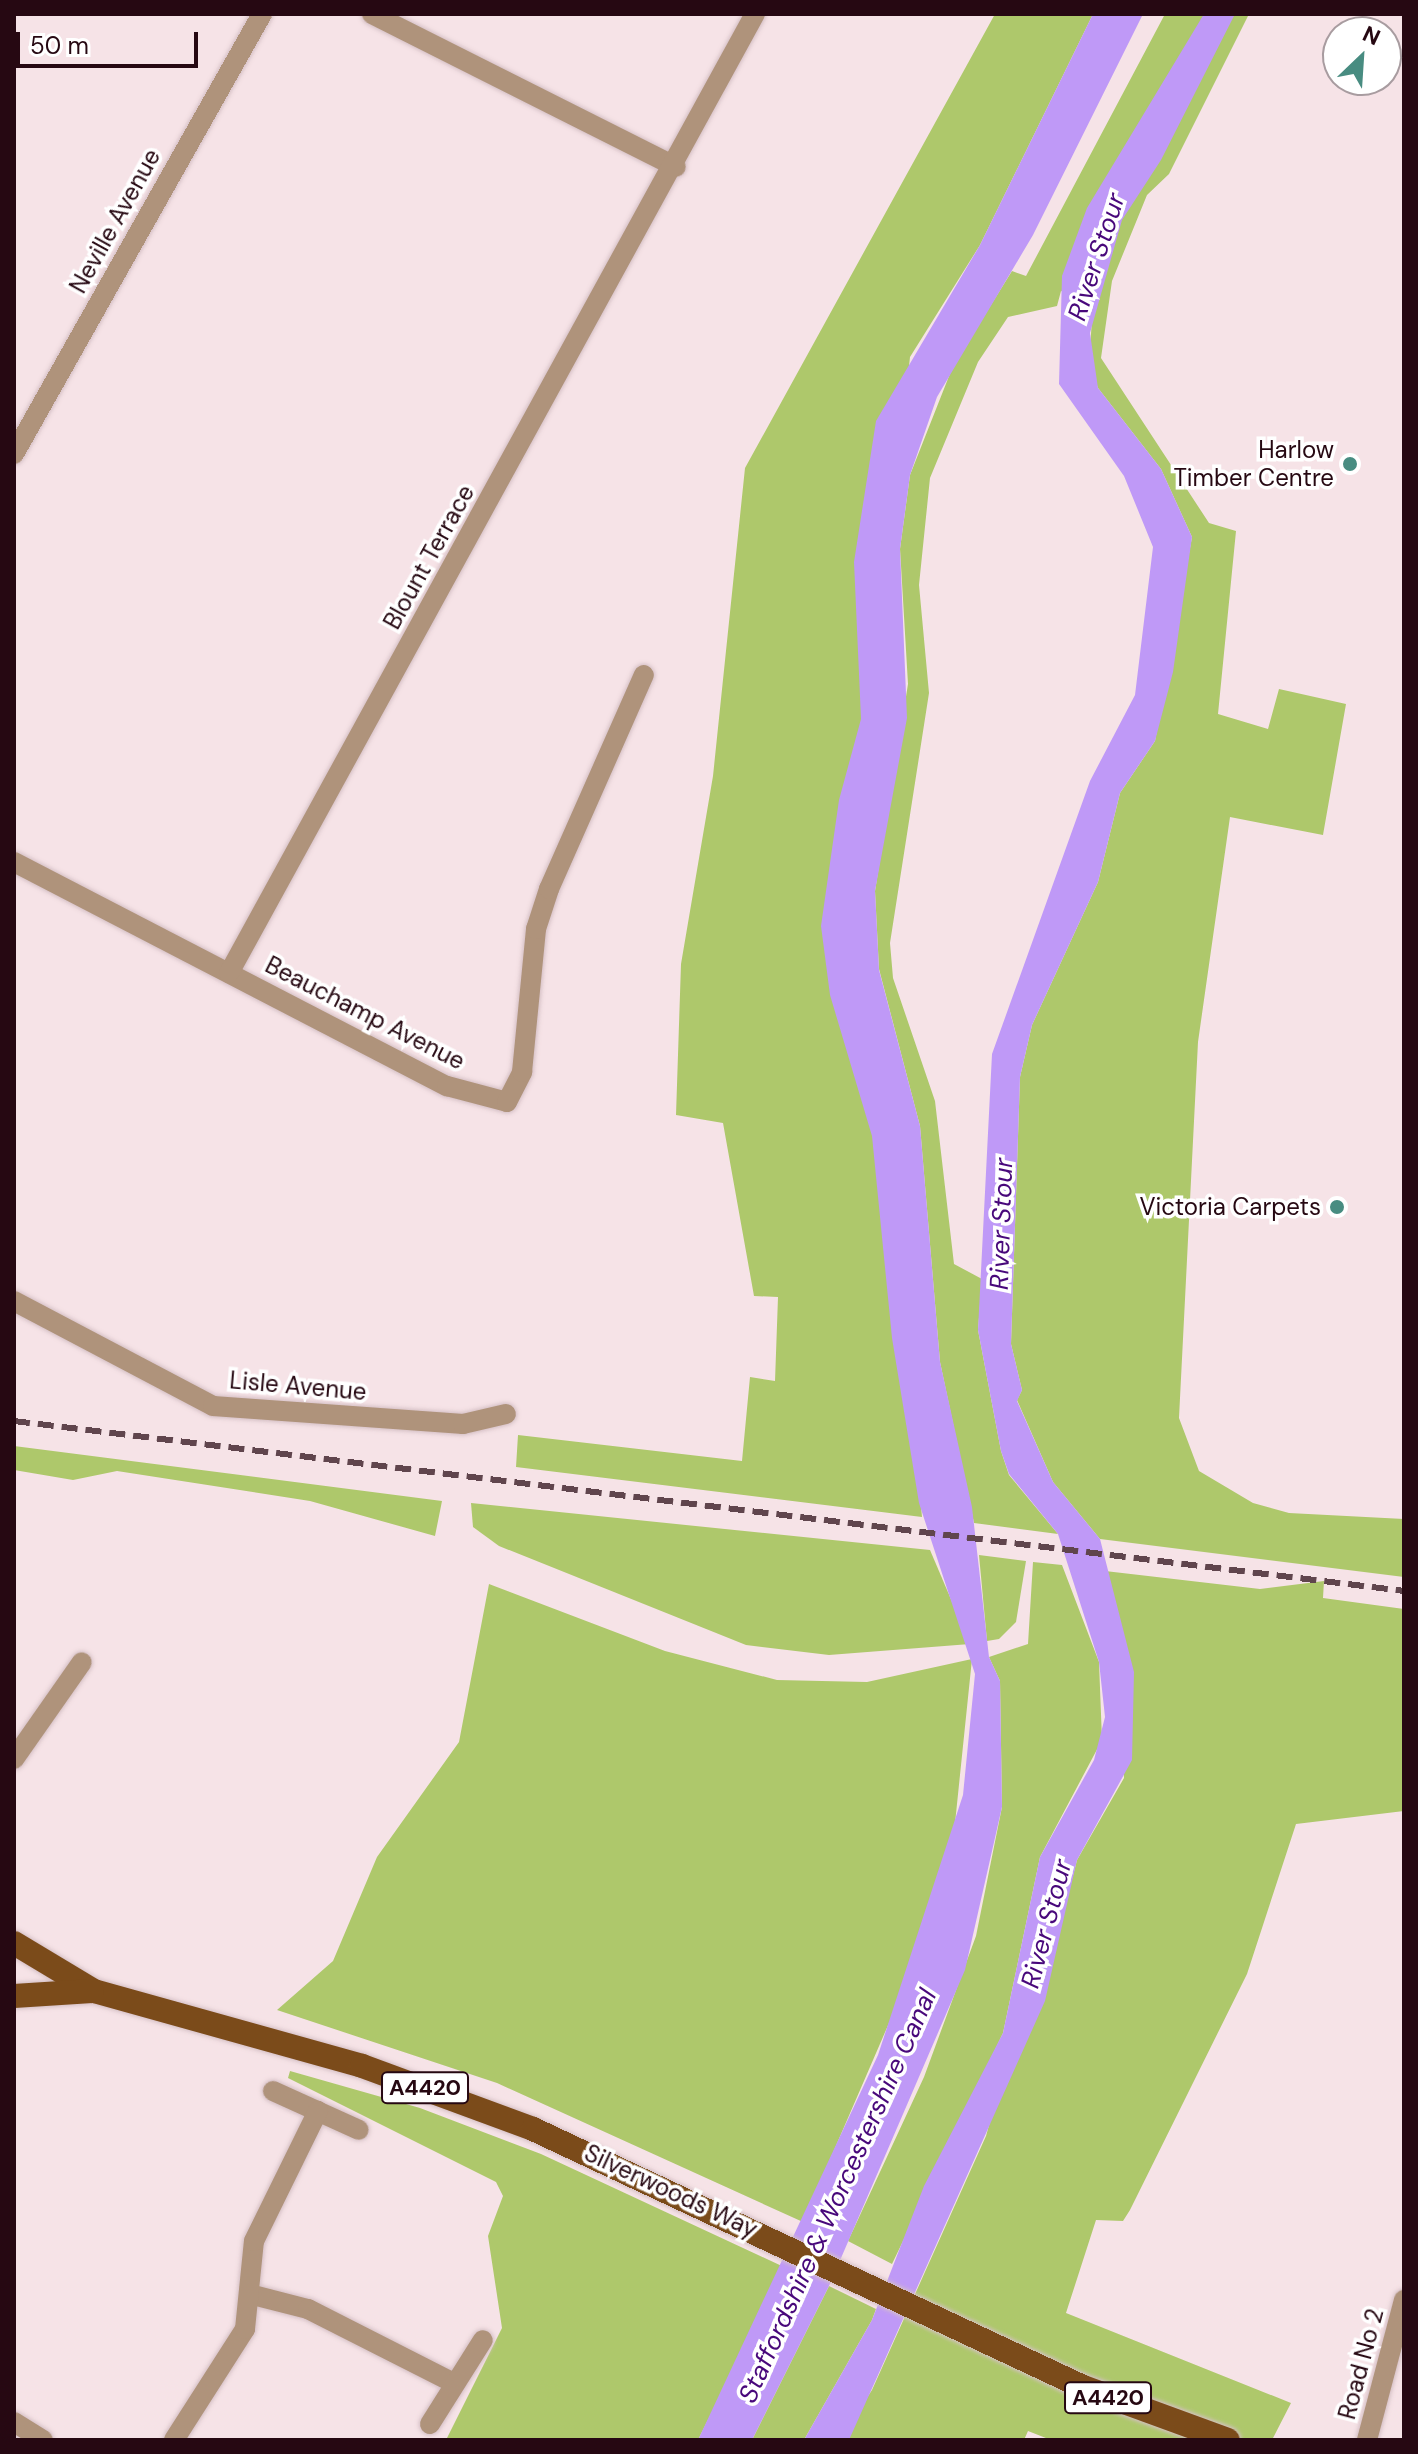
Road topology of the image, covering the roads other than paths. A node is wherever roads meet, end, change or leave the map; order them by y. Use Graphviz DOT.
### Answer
graph roads {
  1 [pos="262,14"];
  2 [pos="372,14"];
  3 [pos="755,14"];
  4 [pos="676,167"];
  5 [pos="14,454"];
  6 [pos="644,675"];
  7 [pos="14,862"];
  8 [pos="229,973"];
  9 [pos="14,1301"];
  10 [pos="506,1414"];
  11 [pos="82,1662"];
  12 [pos="14,1759"];
  13 [pos="14,1943"];
  14 [pos="94,1991"];
  15 [pos="14,1996"];
  16 [pos="273,2091"];
  17 [pos="318,2111"];
  18 [pos="359,2130"];
  19 [pos="253,2295"];
  20 [pos="1404,2300"];
  21 [pos="483,2340"];
  22 [pos="452,2382"];
  23 [pos="14,2422"];
  24 [pos="430,2424"];
  25 [pos="43,2440"];
  26 [pos="174,2440"];
  27 [pos="1228,2440"];
  28 [pos="1367,2440"];
  1 -- 5 [label="street, Neville Avenue"];
  2 -- 4 [label="street"];
  3 -- 4 [label="street, Blount Terrace"];
  4 -- 8 [label="street, Blount Terrace"];
  6 -- 8 [label="street, Beauchamp Avenue"];
  7 -- 8 [label="street, Beauchamp Avenue"];
  9 -- 10 [label="street, Lisle Avenue"];
  11 -- 12 [label="street"];
  13 -- 14 [label="main road, Silverwoods Way / A4420"];
  14 -- 15 [label="main road, Silverwoods Way / A4420"];
  14 -- 27 [label="main road, Silverwoods Way / A4420"];
  16 -- 17 [label="street"];
  17 -- 18 [label="street"];
  17 -- 19 [label="street"];
  19 -- 22 [label="street"];
  19 -- 26 [label="street"];
  20 -- 28 [label="street, Road No 2"];
  21 -- 22 [label="street"];
  22 -- 24 [label="street"];
  23 -- 25 [label="street"];
}
